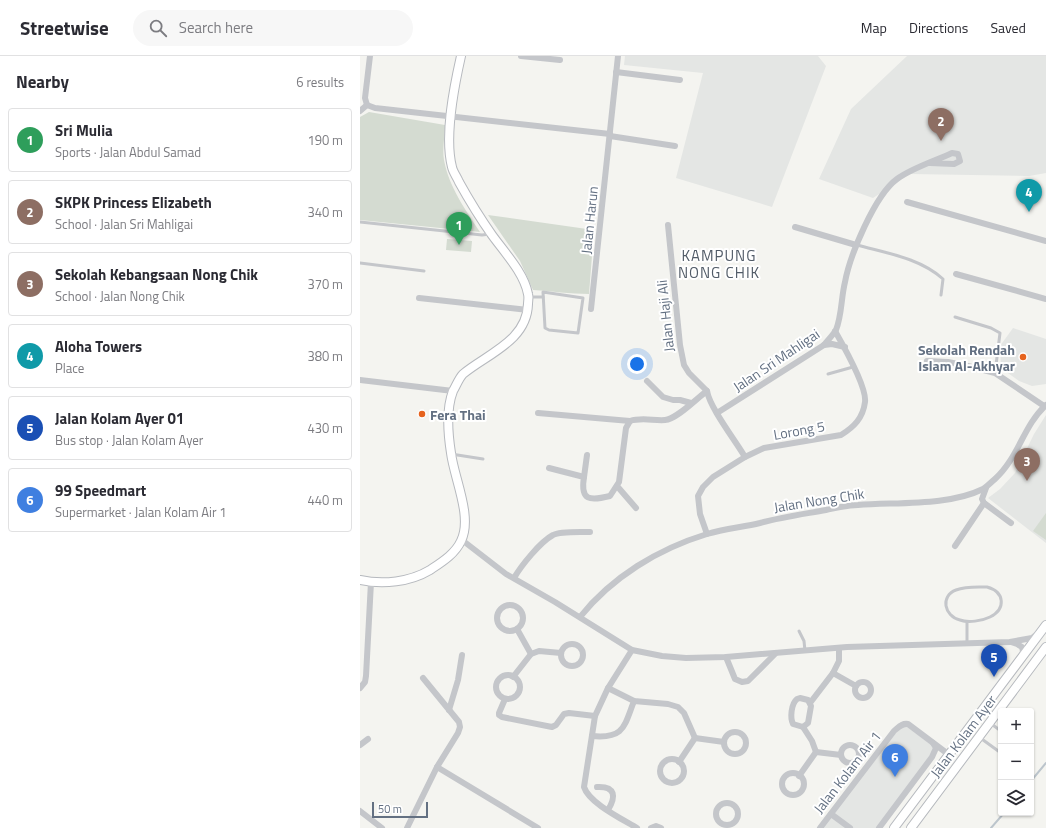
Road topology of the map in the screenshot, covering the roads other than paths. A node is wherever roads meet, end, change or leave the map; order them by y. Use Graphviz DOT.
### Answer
graph roads {
  1 [pos="370,56"];
  2 [pos="461,56"];
  3 [pos="521,56"];
  4 [pos="618,56"];
  5 [pos="560,60"];
  6 [pos="616,72"];
  7 [pos="680,80"];
  8 [pos="367,105"];
  9 [pos="360,111"];
  10 [pos="451,116"];
  11 [pos="610,135"];
  12 [pos="675,146"];
  13 [pos="930,163"];
  14 [pos="907,202"];
  15 [pos="360,222"];
  16 [pos="668,225"];
  17 [pos="795,227"];
  18 [pos="491,234"];
  19 [pos="1046,241"];
  20 [pos="856,245"];
  21 [pos="360,263"];
  22 [pos="424,271"];
  23 [pos="956,274"];
  24 [pos="941,295"];
  25 [pos="528,297"];
  26 [pos="543,297"];
  27 [pos="419,298"];
  28 [pos="1046,299"];
  29 [pos="591,309"];
  30 [pos="528,310"];
  31 [pos="955,317"];
  32 [pos="835,331"];
  33 [pos="824,345"];
  34 [pos="844,346"];
  35 [pos="927,361"];
  36 [pos="854,366"];
  37 [pos="995,373"];
  38 [pos="828,374"];
  39 [pos="360,380"];
  40 [pos="647,381"];
  41 [pos="707,391"];
  42 [pos="453,392"];
  43 [pos="690,403"];
  44 [pos="1045,406"];
  45 [pos="538,413"];
  46 [pos="717,413"];
  47 [pos="630,421"];
  48 [pos="451,454"];
  49 [pos="587,455"];
  50 [pos="745,457"];
  51 [pos="483,459"];
  52 [pos="549,468"];
  53 [pos="584,477"];
  54 [pos="617,486"];
  55 [pos="986,488"];
  56 [pos="984,504"];
  57 [pos="636,508"];
  58 [pos="1011,523"];
  59 [pos="590,532"];
  60 [pos="707,534"];
  61 [pos="462,540"];
  62 [pos="955,546"];
  63 [pos="514,578"];
  64 [pos="360,580"];
  65 [pos="371,582"];
  66 [pos="580,617"];
  67 [pos="967,622"];
  68 [pos="1046,625"];
  69 [pos="517,629"];
  70 [pos="799,631"];
  71 [pos="1041,632"];
  72 [pos="1010,642"];
  73 [pos="966,644"];
  74 [pos="1046,647"];
  75 [pos="839,648"];
  76 [pos="632,650"];
  77 [pos="805,651"];
  78 [pos="561,653"];
  79 [pos="531,654"];
  80 [pos="775,654"];
  81 [pos="462,655"];
  82 [pos="726,657"];
  83 [pos="1021,658"];
  84 [pos="833,673"];
  85 [pos="513,677"];
  86 [pos="424,678"];
  87 [pos="856,686"];
  88 [pos="360,688"];
  89 [pos="608,688"];
  90 [pos="505,698"];
  91 [pos="634,702"];
  92 [pos="810,703"];
  93 [pos="1004,708"];
  94 [pos="449,710"];
  95 [pos="595,716"];
  96 [pos="998,716"];
  97 [pos="990,723"];
  98 [pos="803,727"];
  99 [pos="998,729"];
  100 [pos="592,736"];
  101 [pos="979,737"];
  102 [pos="695,738"];
  103 [pos="368,739"];
  104 [pos="724,742"];
  105 [pos="933,742"];
  106 [pos="360,745"];
  107 [pos="998,751"];
  108 [pos="816,752"];
  109 [pos="948,754"];
  110 [pos="841,755"];
  111 [pos="679,762"];
  112 [pos="437,767"];
  113 [pos="800,776"];
  114 [pos="597,787"];
  115 [pos="608,810"];
  116 [pos="360,811"];
  117 [pos="831,814"];
  118 [pos="382,828"];
  119 [pos="407,828"];
  120 [pos="538,828"];
  121 [pos="637,828"];
  122 [pos="652,828"];
  123 [pos="662,828"];
  124 [pos="820,828"];
  125 [pos="850,828"];
  126 [pos="879,828"];
  127 [pos="894,828"];
  128 [pos="911,828"];
  1 -- 8 [label="street"];
  2 -- 10 [label="street"];
  3 -- 5 [label="street"];
  4 -- 6 [label="street, Jalan Harun"];
  6 -- 7 [label="street"];
  6 -- 11 [label="street, Jalan Harun"];
  8 -- 9 [label="street"];
  8 -- 10 [label="street"];
  10 -- 11 [label="street"];
  10 -- 18 [label="street"];
  11 -- 12 [label="street"];
  11 -- 29 [label="street, Jalan Harun"];
  13 -- 20 [label="street, Jalan Sri Mahligai"];
  14 -- 19 [label="street"];
  15 -- 18 [label="lane"];
  16 -- 41 [label="street, Jalan Haji Ali"];
  17 -- 20 [label="street"];
  18 -- 25 [label="street"];
  20 -- 24 [label="lane"];
  20 -- 32 [label="street, Jalan Sri Mahligai"];
  21 -- 22 [label="lane"];
  23 -- 28 [label="street"];
  25 -- 26 [label="lane"];
  25 -- 30 [label="street"];
  26 -- 26 [label="lane"];
  27 -- 30 [label="street"];
  30 -- 42 [label="street"];
  31 -- 37 [label="lane"];
  32 -- 33 [label="street, Jalan Sri Mahligai"];
  32 -- 34 [label="street, Lorong 5"];
  33 -- 34 [label="street"];
  33 -- 46 [label="street, Jalan Sri Mahligai"];
  34 -- 36 [label="street, Lorong 5"];
  35 -- 37 [label="street"];
  36 -- 38 [label="lane"];
  36 -- 50 [label="street, Lorong 5"];
  37 -- 44 [label="street"];
  39 -- 42 [label="street"];
  40 -- 43 [label="street"];
  41 -- 43 [label="street"];
  41 -- 46 [label="street, Jalan Haji Ali"];
  42 -- 48 [label="street"];
  43 -- 47 [label="street"];
  44 -- 55 [label="street, Jalan Nong Chik"];
  45 -- 47 [label="street"];
  46 -- 50 [label="street, Jalan Haji Ali"];
  47 -- 54 [label="street"];
  48 -- 51 [label="lane"];
  48 -- 61 [label="street"];
  49 -- 53 [label="street"];
  50 -- 60 [label="street, Lorong 5"];
  52 -- 53 [label="street"];
  53 -- 54 [label="street"];
  54 -- 57 [label="street"];
  55 -- 56 [label="street"];
  55 -- 60 [label="street, Jalan Nong Chik"];
  56 -- 58 [label="street"];
  56 -- 62 [label="street"];
  59 -- 63 [label="street"];
  60 -- 66 [label="street, Jalan Nong Chik"];
  61 -- 63 [label="street"];
  61 -- 65 [label="street"];
  63 -- 66 [label="street"];
  64 -- 65 [label="street"];
  65 -- 88 [label="street"];
  66 -- 76 [label="street"];
  67 -- 67 [label="lane"];
  67 -- 73 [label="lane"];
  68 -- 71 [label="street, Jalan Kolam Ayer"];
  69 -- 69 [label="street"];
  69 -- 79 [label="street"];
  70 -- 77 [label="lane"];
  71 -- 72 [label="street"];
  71 -- 83 [label="street, Jalan Kolam Ayer"];
  72 -- 73 [label="street"];
  72 -- 83 [label="street"];
  73 -- 75 [label="street"];
  74 -- 93 [label="street, Jalan Kolam Ayer"];
  75 -- 77 [label="street"];
  75 -- 84 [label="street"];
  76 -- 82 [label="street"];
  76 -- 89 [label="street"];
  77 -- 80 [label="street"];
  78 -- 79 [label="street"];
  79 -- 85 [label="street"];
  80 -- 82 [label="street"];
  80 -- 82 [label="street"];
  81 -- 94 [label="street"];
  83 -- 109 [label="street, Jalan Kolam Ayer"];
  84 -- 87 [label="street"];
  84 -- 92 [label="street"];
  85 -- 90 [label="street"];
  85 -- 90 [label="street"];
  86 -- 94 [label="street"];
  89 -- 91 [label="street"];
  89 -- 95 [label="street"];
  90 -- 95 [label="street"];
  91 -- 100 [label="street"];
  91 -- 102 [label="street"];
  92 -- 98 [label="street"];
  92 -- 98 [label="street"];
  94 -- 112 [label="street"];
  95 -- 100 [label="street"];
  96 -- 97 [label="street, Jalan Kolam Ayer"];
  97 -- 99 [label="lane"];
  97 -- 101 [label="street, Jalan Kolam Ayer"];
  98 -- 108 [label="street"];
  100 -- 115 [label="street"];
  101 -- 107 [label="lane"];
  101 -- 128 [label="street, Jalan Kolam Ayer"];
  102 -- 104 [label="street"];
  102 -- 111 [label="street"];
  103 -- 106 [label="street"];
  105 -- 109 [label="street, Jalan Kolam Air 1"];
  105 -- 117 [label="street, Jalan Kolam Air 1"];
  105 -- 126 [label="street"];
  108 -- 110 [label="street"];
  108 -- 113 [label="street"];
  109 -- 127 [label="street, Jalan Kolam Ayer"];
  112 -- 119 [label="street"];
  112 -- 120 [label="street"];
  114 -- 115 [label="street"];
  115 -- 121 [label="street"];
  116 -- 118 [label="street"];
  117 -- 124 [label="street, Jalan Kolam Air 1"];
  117 -- 125 [label="street"];
  122 -- 123 [label="street"];
}
